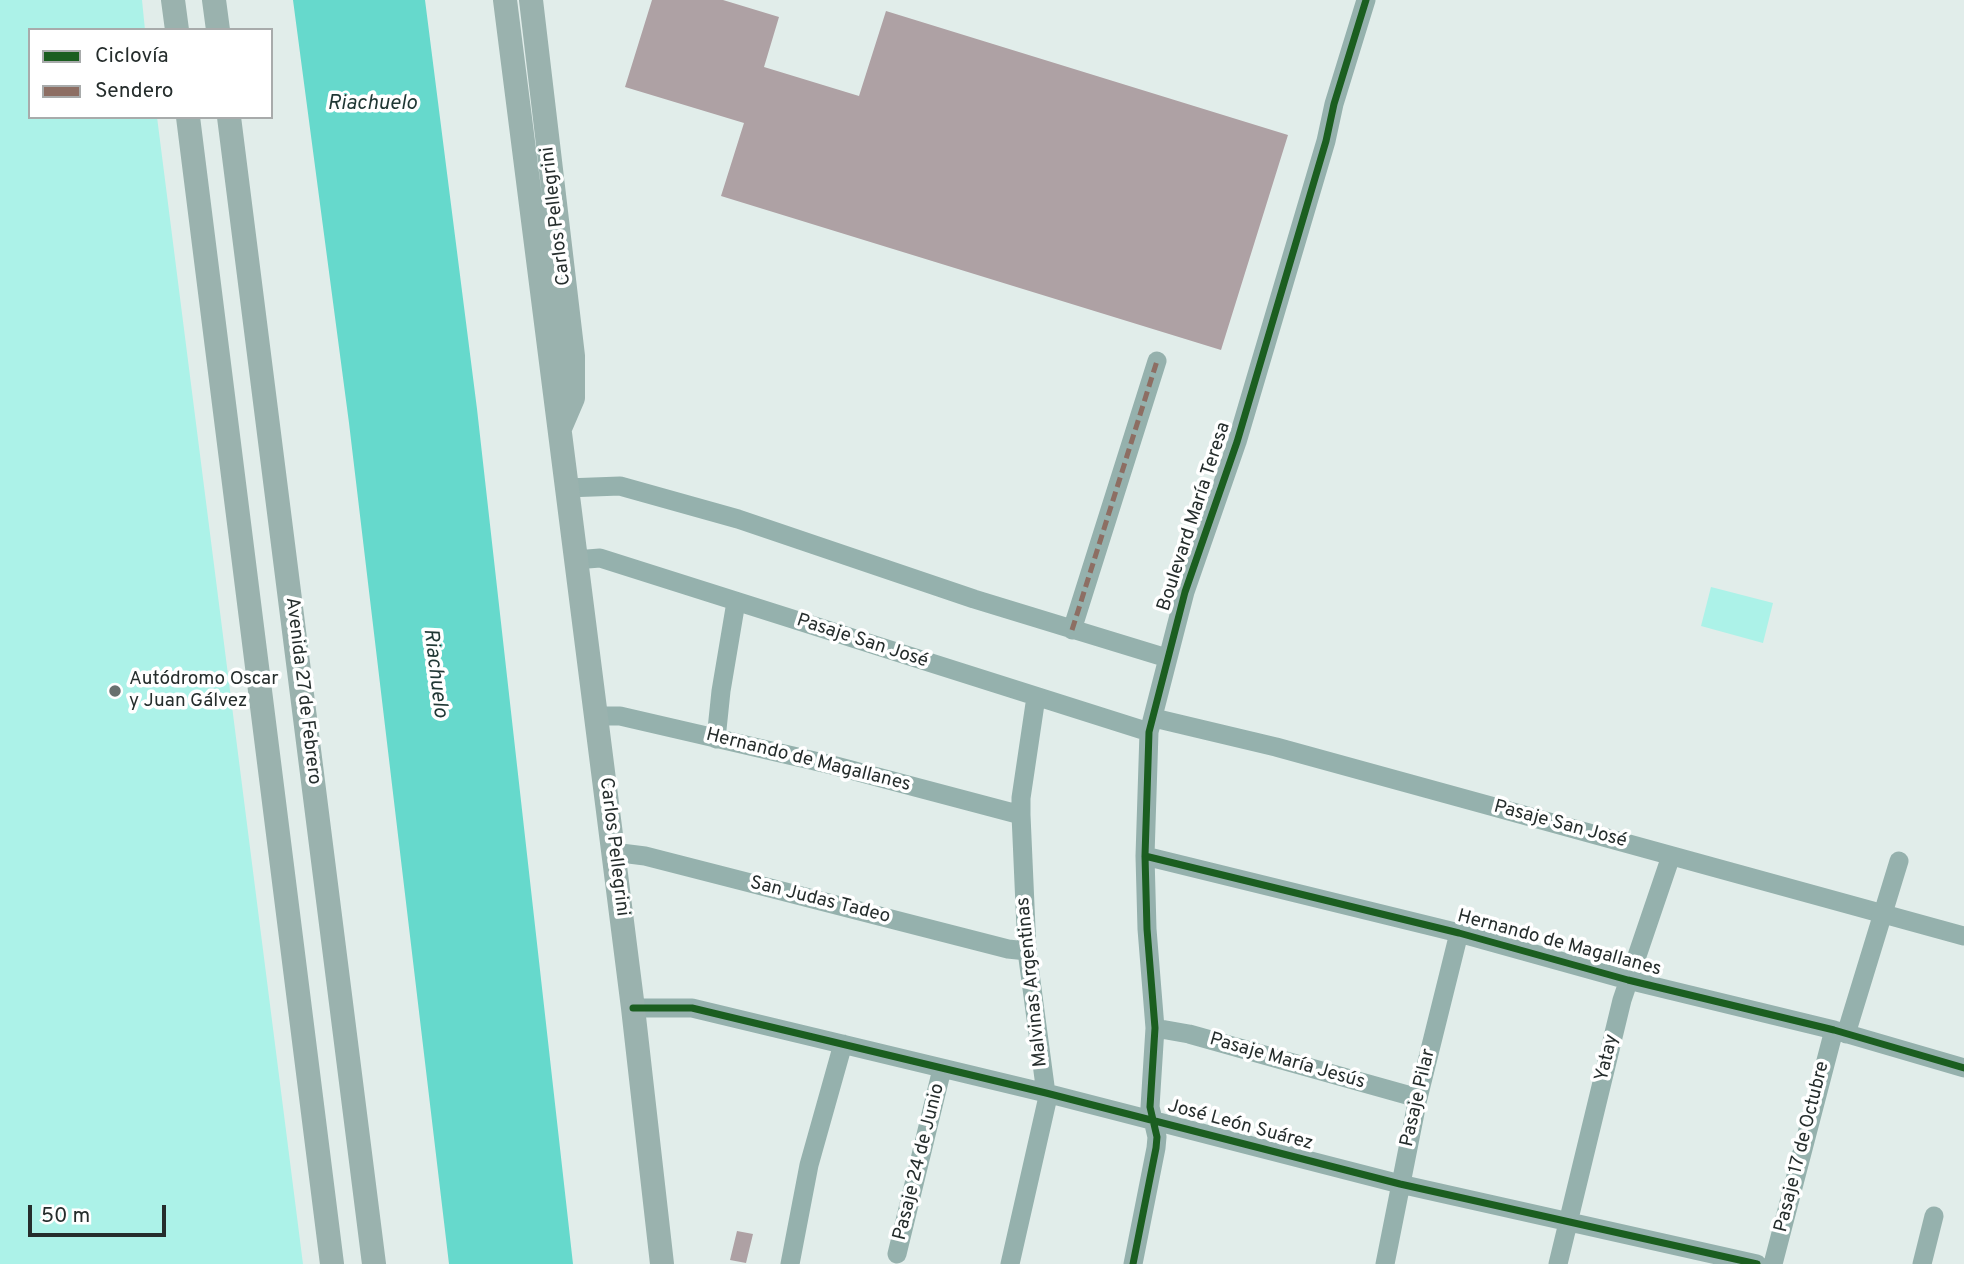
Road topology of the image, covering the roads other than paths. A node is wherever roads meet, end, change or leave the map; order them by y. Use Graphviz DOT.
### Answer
graph roads {
  1 [pos="173,0"];
  2 [pos="215,0"];
  3 [pos="505,0"];
  4 [pos="531,0"];
  5 [pos="1366,0"];
  6 [pos="177,28"];
  7 [pos="218,28"];
  8 [pos="188,119"];
  9 [pos="229,119"];
  10 [pos="1157,361"];
  11 [pos="560,430"];
  12 [pos="566,488"];
  13 [pos="575,560"];
  14 [pos="736,602"];
  15 [pos="1072,630"];
  16 [pos="1167,658"];
  17 [pos="1036,698"];
  18 [pos="595,716"];
  19 [pos="1152,725"];
  20 [pos="716,739"];
  21 [pos="1021,815"];
  22 [pos="613,852"];
  23 [pos="1145,856"];
  24 [pos="1671,856"];
  25 [pos="1899,862"];
  26 [pos="1884,913"];
  27 [pos="1459,933"];
  28 [pos="1964,936"];
  29 [pos="1027,951"];
  30 [pos="1628,980"];
  31 [pos="633,1008"];
  32 [pos="1155,1028"];
  33 [pos="1840,1032"];
  34 [pos="843,1044"];
  35 [pos="1964,1068"];
  36 [pos="942,1069"];
  37 [pos="1046,1093"];
  38 [pos="1418,1098"];
  39 [pos="1152,1120"];
  40 [pos="1400,1184"];
  41 [pos="1934,1216"];
  42 [pos="1569,1220"];
  43 [pos="897,1254"];
  44 [pos="332,1264"];
  45 [pos="374,1264"];
  46 [pos="662,1264"];
  47 [pos="790,1264"];
  48 [pos="1010,1264"];
  49 [pos="1133,1264"];
  50 [pos="1385,1264"];
  51 [pos="1558,1264"];
  52 [pos="1757,1264"];
  53 [pos="1773,1264"];
  54 [pos="1922,1264"];
  1 -- 6 [label="main road"];
  2 -- 7 [label="main road"];
  3 -- 11 [label="main road, Carlos Pellegrini"];
  4 -- 11 [label="main road, Carlos Pellegrini"];
  5 -- 16 [label="street, Boulevard María Teresa"];
  8 -- 44 [label="main road"];
  9 -- 45 [label="main road, Avenida 27 de Febrero"];
  10 -- 15 [label="street"];
  11 -- 12 [label="main road, Carlos Pellegrini"];
  12 -- 13 [label="main road, Carlos Pellegrini"];
  12 -- 15 [label="street"];
  13 -- 14 [label="street, Pasaje San José"];
  13 -- 18 [label="main road, Carlos Pellegrini"];
  14 -- 17 [label="street, Pasaje San José"];
  14 -- 20 [label="street"];
  15 -- 16 [label="street"];
  16 -- 19 [label="street, Boulevard María Teresa"];
  17 -- 19 [label="street, Pasaje San José"];
  17 -- 21 [label="street, Malvinas Argentinas"];
  18 -- 20 [label="street, Hernando de Magallanes"];
  18 -- 22 [label="main road, Carlos Pellegrini"];
  19 -- 23 [label="street, Boulevard María Teresa"];
  19 -- 24 [label="street, Pasaje San José"];
  20 -- 21 [label="street, Hernando de Magallanes"];
  21 -- 29 [label="street, Malvinas Argentinas"];
  22 -- 29 [label="street, San Judas Tadeo"];
  22 -- 31 [label="main road, Carlos Pellegrini"];
  23 -- 27 [label="street, Hernando de Magallanes"];
  23 -- 32 [label="street, Boulevard María Teresa"];
  24 -- 26 [label="street, Pasaje San José"];
  24 -- 30 [label="street, Yatay"];
  25 -- 26 [label="street, Pasaje 17 de Octubre"];
  26 -- 28 [label="street, Pasaje San José"];
  26 -- 33 [label="street, Pasaje 17 de Octubre"];
  27 -- 30 [label="street, Hernando de Magallanes"];
  27 -- 38 [label="street, Pasaje Pilar"];
  29 -- 37 [label="street, Malvinas Argentinas"];
  30 -- 33 [label="street, Hernando de Magallanes"];
  30 -- 42 [label="street, Yatay"];
  31 -- 34 [label="street, José León Suárez"];
  31 -- 46 [label="main road, Carlos Pellegrini"];
  32 -- 38 [label="street, Pasaje María Jesús"];
  32 -- 39 [label="street, Boulevard María Teresa"];
  33 -- 35 [label="street, Hernando de Magallanes"];
  33 -- 53 [label="street, Pasaje 17 de Octubre"];
  34 -- 36 [label="street, José León Suárez"];
  34 -- 47 [label="street"];
  36 -- 37 [label="street, José León Suárez"];
  36 -- 43 [label="street, Pasaje 24 de Junio"];
  37 -- 39 [label="street, José León Suárez"];
  37 -- 48 [label="street, Malvinas Argentinas"];
  38 -- 40 [label="street, Pasaje Pilar"];
  39 -- 40 [label="street, José León Suárez"];
  39 -- 49 [label="street, Boulevard María Teresa"];
  40 -- 42 [label="street, José León Suárez"];
  40 -- 50 [label="street, Pasaje Pilar"];
  41 -- 54 [label="street"];
  42 -- 51 [label="street, Yatay"];
  42 -- 52 [label="street, José León Suárez"];
}
